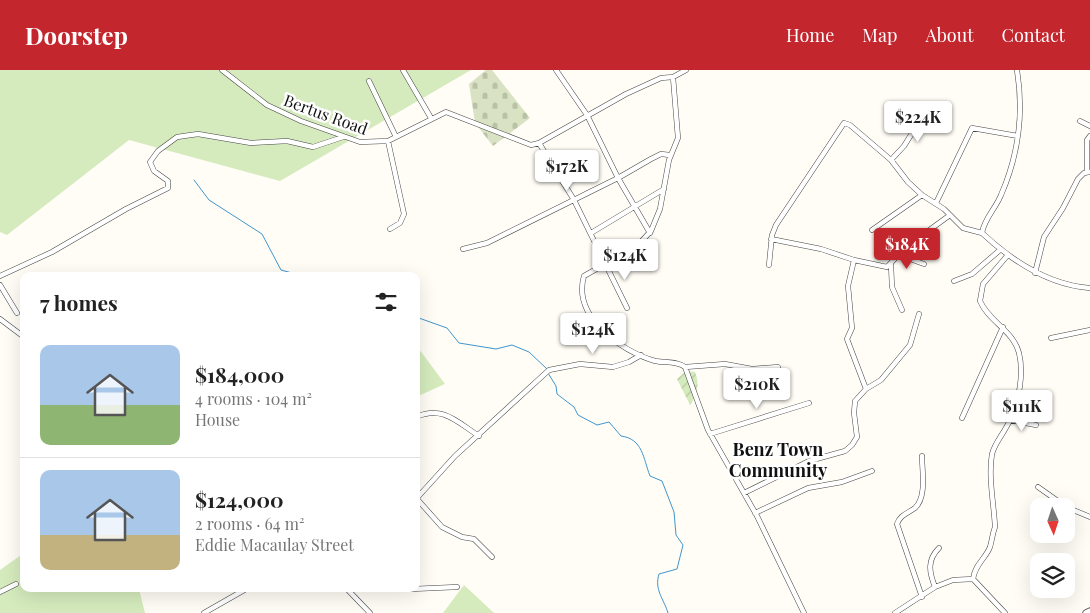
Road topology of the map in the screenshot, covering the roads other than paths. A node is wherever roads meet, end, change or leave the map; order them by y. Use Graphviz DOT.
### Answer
graph roads {
  1 [pos="222,70"];
  2 [pos="403,70"];
  3 [pos="556,70"];
  4 [pos="686,70"];
  5 [pos="1017,70"];
  6 [pos="673,77"];
  7 [pos="369,81"];
  8 [pos="926,111"];
  9 [pos="587,116"];
  10 [pos="431,118"];
  11 [pos="1080,121"];
  12 [pos="1090,126"];
  13 [pos="1018,136"];
  14 [pos="1090,136"];
  15 [pos="343,137"];
  16 [pos="396,137"];
  17 [pos="388,141"];
  18 [pos="539,143"];
  19 [pos="670,155"];
  20 [pos="890,160"];
  21 [pos="1089,172"];
  22 [pos="618,178"];
  23 [pos="664,189"];
  24 [pos="922,195"];
  25 [pos="574,200"];
  26 [pos="936,203"];
  27 [pos="635,208"];
  28 [pos="950,215"];
  29 [pos="390,229"];
  30 [pos="872,230"];
  31 [pos="590,233"];
  32 [pos="650,233"];
  33 [pos="982,233"];
  34 [pos="771,239"];
  35 [pos="463,249"];
  36 [pos="1000,250"];
  37 [pos="899,255"];
  38 [pos="1007,256"];
  39 [pos="854,260"];
  40 [pos="606,263"];
  41 [pos="924,264"];
  42 [pos="769,265"];
  43 [pos="891,265"];
  44 [pos="1035,273"];
  45 [pos="0,276"];
  46 [pos="954,281"];
  47 [pos="0,286"];
  48 [pos="1090,288"];
  49 [pos="627,308"];
  50 [pos="902,310"];
  51 [pos="17,314"];
  52 [pos="919,314"];
  53 [pos="0,319"];
  54 [pos="1004,328"];
  55 [pos="1090,330"];
  56 [pos="20,334"];
  57 [pos="1051,338"];
  58 [pos="641,355"];
  59 [pos="685,366"];
  60 [pos="778,367"];
  61 [pos="866,389"];
  62 [pos="809,403"];
  63 [pos="420,416"];
  64 [pos="962,418"];
  65 [pos="1010,420"];
  66 [pos="1036,424"];
  67 [pos="710,434"];
  68 [pos="479,436"];
  69 [pos="922,456"];
  70 [pos="872,472"];
  71 [pos="1038,487"];
  72 [pos="744,493"];
  73 [pos="420,495"];
  74 [pos="1053,498"];
  75 [pos="420,503"];
  76 [pos="1075,511"];
  77 [pos="755,513"];
  78 [pos="1090,517"];
  79 [pos="939,548"];
  80 [pos="492,557"];
  81 [pos="973,579"];
  82 [pos="16,584"];
  83 [pos="457,587"];
  84 [pos="935,587"];
  85 [pos="420,589"];
  86 [pos="0,592"];
  87 [pos="241,592"];
  88 [pos="350,592"];
  89 [pos="922,597"];
  90 [pos="1090,611"];
  91 [pos="204,613"];
  92 [pos="370,613"];
  93 [pos="804,613"];
  94 [pos="895,613"];
  95 [pos="1005,613"];
  96 [pos="1086,613"];
  1 -- 15 [label="street, Bertus Road"];
  2 -- 10 [label="street"];
  3 -- 9 [label="street"];
  4 -- 6 [label="street"];
  5 -- 13 [label="street"];
  6 -- 9 [label="street"];
  6 -- 19 [label="street"];
  7 -- 16 [label="street"];
  8 -- 20 [label="street"];
  9 -- 18 [label="street"];
  9 -- 22 [label="street"];
  10 -- 16 [label="street, Bertus Road"];
  10 -- 18 [label="street, Bertus Road"];
  11 -- 12 [label="street"];
  13 -- 26 [label="street"];
  13 -- 33 [label="street"];
  14 -- 21 [label="street"];
  15 -- 17 [label="street, Bertus Road"];
  15 -- 45 [label="street"];
  16 -- 17 [label="street, Bertus Road"];
  17 -- 29 [label="street"];
  18 -- 25 [label="street"];
  19 -- 22 [label="street"];
  19 -- 23 [label="street"];
  20 -- 24 [label="street"];
  20 -- 34 [label="street"];
  21 -- 44 [label="street"];
  22 -- 25 [label="street"];
  22 -- 27 [label="street"];
  23 -- 27 [label="street"];
  23 -- 32 [label="street"];
  24 -- 26 [label="street"];
  24 -- 30 [label="street"];
  25 -- 31 [label="street"];
  25 -- 35 [label="street"];
  26 -- 28 [label="street"];
  27 -- 31 [label="street"];
  27 -- 32 [label="street"];
  28 -- 33 [label="street"];
  28 -- 37 [label="street"];
  31 -- 40 [label="street"];
  32 -- 40 [label="street"];
  33 -- 36 [label="street"];
  34 -- 39 [label="street"];
  34 -- 42 [label="street"];
  36 -- 38 [label="street"];
  36 -- 46 [label="street"];
  37 -- 41 [label="street"];
  37 -- 43 [label="street"];
  38 -- 44 [label="street"];
  38 -- 54 [label="street"];
  39 -- 43 [label="street"];
  39 -- 61 [label="street"];
  40 -- 49 [label="street"];
  40 -- 58 [label="street"];
  43 -- 50 [label="street"];
  44 -- 48 [label="street"];
  47 -- 51 [label="street"];
  52 -- 61 [label="street"];
  53 -- 56 [label="street"];
  54 -- 64 [label="street"];
  54 -- 65 [label="street"];
  55 -- 57 [label="street"];
  58 -- 59 [label="street"];
  58 -- 68 [label="street"];
  59 -- 60 [label="street"];
  59 -- 67 [label="street"];
  61 -- 72 [label="street"];
  62 -- 67 [label="street"];
  63 -- 68 [label="street"];
  65 -- 66 [label="street"];
  65 -- 81 [label="street"];
  67 -- 72 [label="street"];
  68 -- 73 [label="street"];
  69 -- 89 [label="street"];
  70 -- 77 [label="street"];
  71 -- 74 [label="street"];
  72 -- 77 [label="street"];
  75 -- 80 [label="street"];
  76 -- 78 [label="street"];
  77 -- 93 [label="street"];
  79 -- 84 [label="street"];
  81 -- 84 [label="street"];
  81 -- 95 [label="street"];
  82 -- 86 [label="street"];
  83 -- 85 [label="street"];
  84 -- 89 [label="street"];
  87 -- 91 [label="street"];
  88 -- 92 [label="street"];
  89 -- 94 [label="street"];
  90 -- 96 [label="street"];
}
